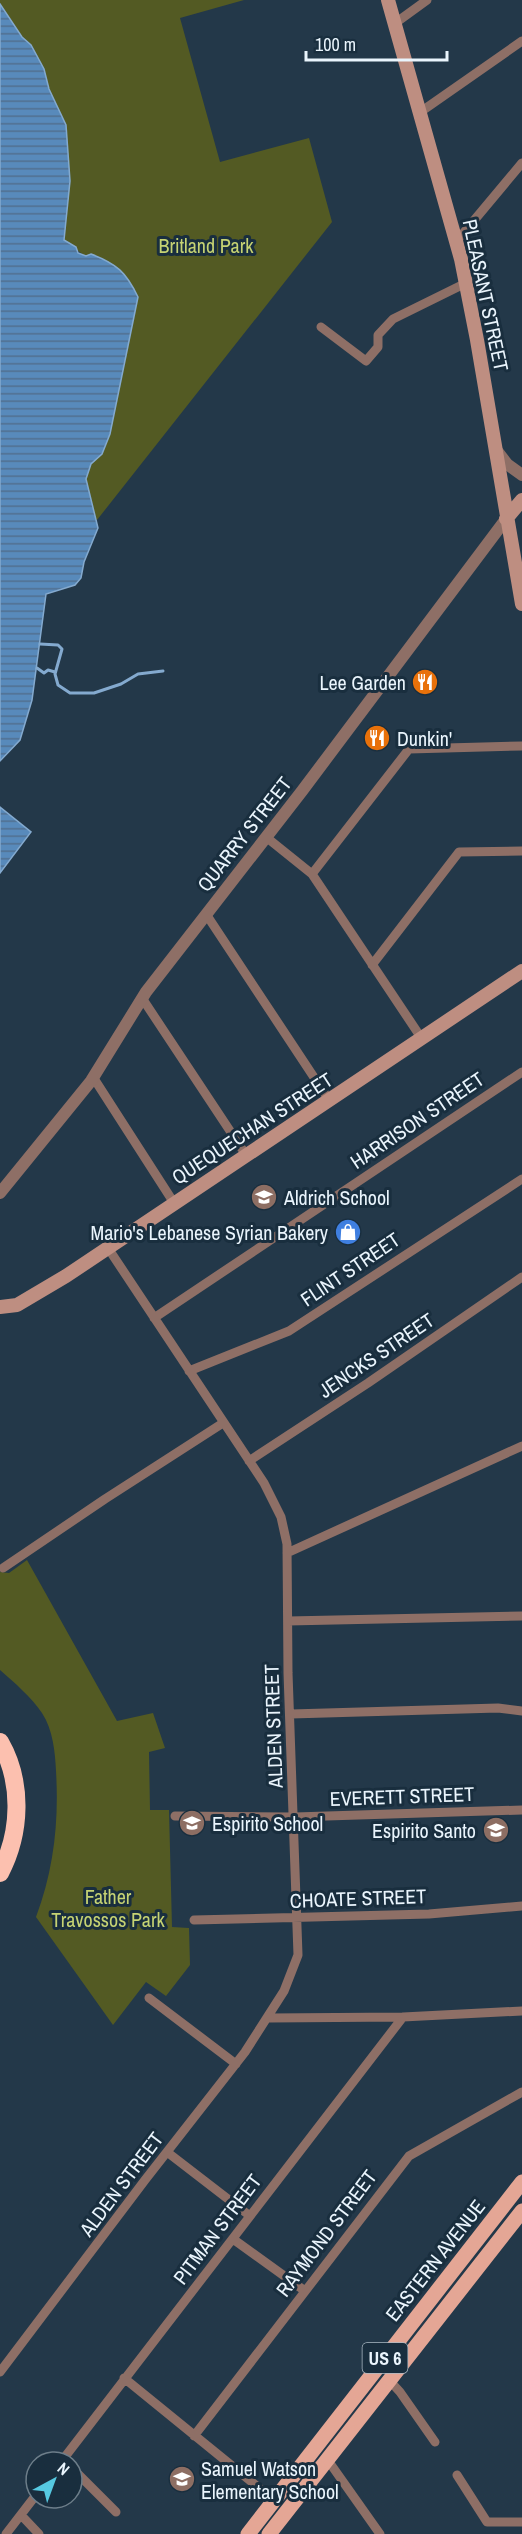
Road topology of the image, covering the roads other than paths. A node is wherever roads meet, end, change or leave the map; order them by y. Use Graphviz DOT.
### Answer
graph roads {
  1 [pos="388,0"];
  2 [pos="427,0"];
  3 [pos="394,24"];
  4 [pos="522,41"];
  5 [pos="419,113"];
  6 [pos="522,163"];
  7 [pos="456,242"];
  8 [pos="466,283"];
  9 [pos="321,327"];
  10 [pos="497,451"];
  11 [pos="522,475"];
  12 [pos="522,500"];
  13 [pos="506,519"];
  14 [pos="522,604"];
  15 [pos="522,746"];
  16 [pos="266,837"];
  17 [pos="522,851"];
  18 [pos="312,874"];
  19 [pos="206,915"];
  20 [pos="372,965"];
  21 [pos="522,971"];
  22 [pos="142,998"];
  23 [pos="422,1039"];
  24 [pos="522,1072"];
  25 [pos="93,1077"];
  26 [pos="329,1100"];
  27 [pos="246,1155"];
  28 [pos="522,1179"];
  29 [pos="0,1193"];
  30 [pos="174,1203"];
  31 [pos="108,1248"];
  32 [pos="522,1277"];
  33 [pos="0,1307"];
  34 [pos="154,1318"];
  35 [pos="189,1371"];
  36 [pos="223,1423"];
  37 [pos="522,1446"];
  38 [pos="249,1461"];
  39 [pos="287,1552"];
  40 [pos="3,1568"];
  41 [pos="522,1616"];
  42 [pos="288,1621"];
  43 [pos="522,1711"];
  44 [pos="291,1714"];
  45 [pos="0,1742"];
  46 [pos="522,1810"];
  47 [pos="175,1816"];
  48 [pos="295,1816"];
  49 [pos="0,1873"];
  50 [pos="522,1906"];
  51 [pos="296,1918"];
  52 [pos="194,1920"];
  53 [pos="149,1998"];
  54 [pos="522,2011"];
  55 [pos="403,2017"];
  56 [pos="269,2018"];
  57 [pos="236,2064"];
  58 [pos="522,2092"];
  59 [pos="167,2152"];
  60 [pos="522,2182"];
  61 [pos="522,2211"];
  62 [pos="250,2216"];
  63 [pos="233,2239"];
  64 [pos="305,2291"];
  65 [pos="0,2372"];
  66 [pos="124,2378"];
  67 [pos="389,2380"];
  68 [pos="194,2436"];
  69 [pos="435,2442"];
  70 [pos="72,2450"];
  71 [pos="327,2459"];
  72 [pos="457,2475"];
  73 [pos="84,2480"];
  74 [pos="274,2500"];
  75 [pos="25,2510"];
  76 [pos="116,2512"];
  77 [pos="21,2515"];
  78 [pos="522,2522"];
  79 [pos="6,2534"];
  80 [pos="39,2534"];
  81 [pos="248,2534"];
  82 [pos="269,2534"];
  83 [pos="380,2534"];
  1 -- 3 [label="main road, PLEASANT STREET"];
  2 -- 3 [label="street"];
  3 -- 5 [label="main road, PLEASANT STREET"];
  4 -- 5 [label="street"];
  5 -- 7 [label="main road, PLEASANT STREET"];
  6 -- 7 [label="street"];
  7 -- 8 [label="main road, PLEASANT STREET"];
  8 -- 9 [label="street"];
  8 -- 10 [label="main road, PLEASANT STREET"];
  10 -- 11 [label="street"];
  10 -- 13 [label="main road, PLEASANT STREET"];
  12 -- 13 [label="main road, QUARRY STREET"];
  13 -- 14 [label="main road, PLEASANT STREET"];
  13 -- 16 [label="street, QUARRY STREET"];
  15 -- 18 [label="street"];
  16 -- 18 [label="street"];
  16 -- 19 [label="street, QUARRY STREET"];
  17 -- 20 [label="street"];
  18 -- 20 [label="street"];
  19 -- 22 [label="street, QUARRY STREET"];
  19 -- 26 [label="street"];
  20 -- 23 [label="street"];
  21 -- 23 [label="main road, QUEQUECHAN STREET"];
  22 -- 25 [label="street, QUARRY STREET"];
  22 -- 27 [label="street"];
  23 -- 26 [label="main road, QUEQUECHAN STREET"];
  24 -- 34 [label="street, HARRISON STREET"];
  25 -- 29 [label="street, QUARRY STREET"];
  25 -- 30 [label="street"];
  26 -- 27 [label="main road, QUEQUECHAN STREET"];
  27 -- 30 [label="main road, QUEQUECHAN STREET"];
  28 -- 35 [label="street, FLINT STREET"];
  30 -- 31 [label="main road, QUEQUECHAN STREET"];
  31 -- 33 [label="main road, QUEQUECHAN STREET"];
  31 -- 34 [label="street, ALDEN STREET"];
  32 -- 38 [label="street, JENCKS STREET"];
  34 -- 35 [label="street, ALDEN STREET"];
  35 -- 36 [label="street, ALDEN STREET"];
  36 -- 38 [label="street, ALDEN STREET"];
  36 -- 40 [label="street"];
  37 -- 39 [label="street"];
  38 -- 39 [label="street, ALDEN STREET"];
  39 -- 42 [label="street, ALDEN STREET"];
  41 -- 42 [label="street"];
  42 -- 44 [label="street, ALDEN STREET"];
  43 -- 44 [label="street"];
  44 -- 48 [label="street, ALDEN STREET"];
  45 -- 49 [label="highway"];
  46 -- 48 [label="street, EVERETT STREET"];
  47 -- 48 [label="street, EVERETT STREET"];
  48 -- 51 [label="street, ALDEN STREET"];
  50 -- 51 [label="street, CHOATE STREET"];
  51 -- 52 [label="street, CHOATE STREET"];
  51 -- 56 [label="street, ALDEN STREET"];
  53 -- 57 [label="street"];
  54 -- 55 [label="street"];
  55 -- 56 [label="street"];
  55 -- 62 [label="street, PITMAN STREET"];
  56 -- 57 [label="street, ALDEN STREET"];
  57 -- 59 [label="street, ALDEN STREET"];
  58 -- 64 [label="street, RAYMOND STREET"];
  59 -- 62 [label="street"];
  59 -- 65 [label="street, ALDEN STREET"];
  60 -- 74 [label="main road, EASTERN AVENUE / US 6"];
  61 -- 67 [label="main road, EASTERN AVENUE / US 6"];
  62 -- 63 [label="street, PITMAN STREET"];
  63 -- 64 [label="street"];
  63 -- 66 [label="street, PITMAN STREET"];
  64 -- 68 [label="street, RAYMOND STREET"];
  66 -- 68 [label="street"];
  66 -- 70 [label="street, PITMAN STREET"];
  67 -- 69 [label="street"];
  67 -- 71 [label="main road, EASTERN AVENUE / US 6"];
  68 -- 74 [label="street"];
  71 -- 82 [label="main road, EASTERN AVENUE / US 6"];
  71 -- 83 [label="street"];
  72 -- 78 [label="street"];
  73 -- 76 [label="street"];
  74 -- 81 [label="main road, EASTERN AVENUE / US 6"];
  75 -- 77 [label="street"];
  77 -- 79 [label="street"];
  77 -- 80 [label="street"];
}
